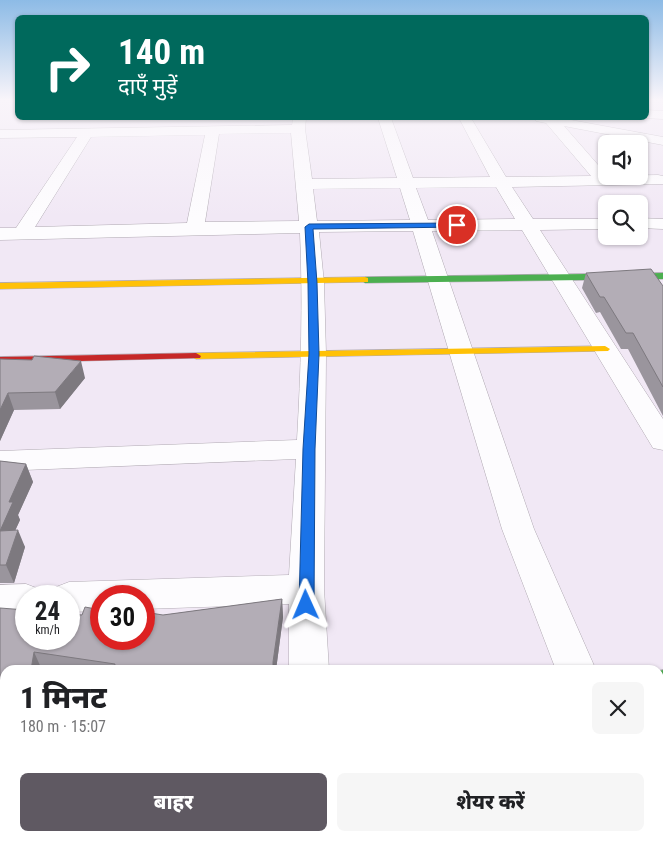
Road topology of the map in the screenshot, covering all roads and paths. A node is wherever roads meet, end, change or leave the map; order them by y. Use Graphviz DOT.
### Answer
graph roads {
  1 [pos="83,138"];
  2 [pos="211,138"];
  3 [pos="300,138"];
  4 [pos="391,138"];
  5 [pos="476,138"];
  6 [pos="565,138"];
  7 [pos="598,174"];
  8 [pos="648,180"];
  9 [pos="658,180"];
  10 [pos="598,181"];
  11 [pos="501,182"];
  12 [pos="406,183"];
  13 [pos="304,184"];
  14 [pos="648,223"];
  15 [pos="529,224"];
  16 [pos="598,224"];
  17 [pos="663,224"];
  18 [pos="422,226"];
  19 [pos="309,227"];
  20 [pos="195,228"];
  21 [pos="22,233"];
  22 [pos="0,234"];
  23 [pos="663,276"];
  24 [pos="437,279"];
  25 [pos="561,279"];
  26 [pos="313,283"];
  27 [pos="0,286"];
  28 [pos="605,349"];
  29 [pos="460,351"];
  30 [pos="314,354"];
  31 [pos="0,360"];
  32 [pos="663,440"];
  33 [pos="309,449"];
  34 [pos="0,461"];
  35 [pos="306,589"];
  36 [pos="80,597"];
  37 [pos="15,599"];
  38 [pos="0,600"];
  39 [pos="309,665"];
  40 [pos="574,665"];
  1 -- 21 [label="street"];
  2 -- 20 [label="street"];
  3 -- 13 [label="street"];
  4 -- 12 [label="street"];
  5 -- 11 [label="street"];
  6 -- 7 [label="street"];
  8 -- 9 [label="street"];
  10 -- 11 [label="street"];
  11 -- 12 [label="street"];
  11 -- 15 [label="street"];
  12 -- 13 [label="street"];
  12 -- 18 [label="street"];
  13 -- 19 [label="street"];
  14 -- 17 [label="street"];
  15 -- 16 [label="street"];
  15 -- 18 [label="street"];
  15 -- 25 [label="street"];
  18 -- 19 [label="street"];
  18 -- 24 [label="street"];
  19 -- 20 [label="street"];
  19 -- 26 [label="street"];
  20 -- 21 [label="street"];
  21 -- 22 [label="street"];
  23 -- 25 [label="street"];
  24 -- 25 [label="street"];
  24 -- 26 [label="street"];
  24 -- 29 [label="street"];
  25 -- 28 [label="street"];
  26 -- 27 [label="street"];
  26 -- 30 [label="street"];
  28 -- 29 [label="street"];
  28 -- 32 [label="street"];
  29 -- 30 [label="street"];
  29 -- 40 [label="street"];
  30 -- 31 [label="street"];
  30 -- 33 [label="street"];
  33 -- 34 [label="street"];
  33 -- 35 [label="street"];
  35 -- 36 [label="street"];
  35 -- 39 [label="street"];
  37 -- 38 [label="street"];
}
